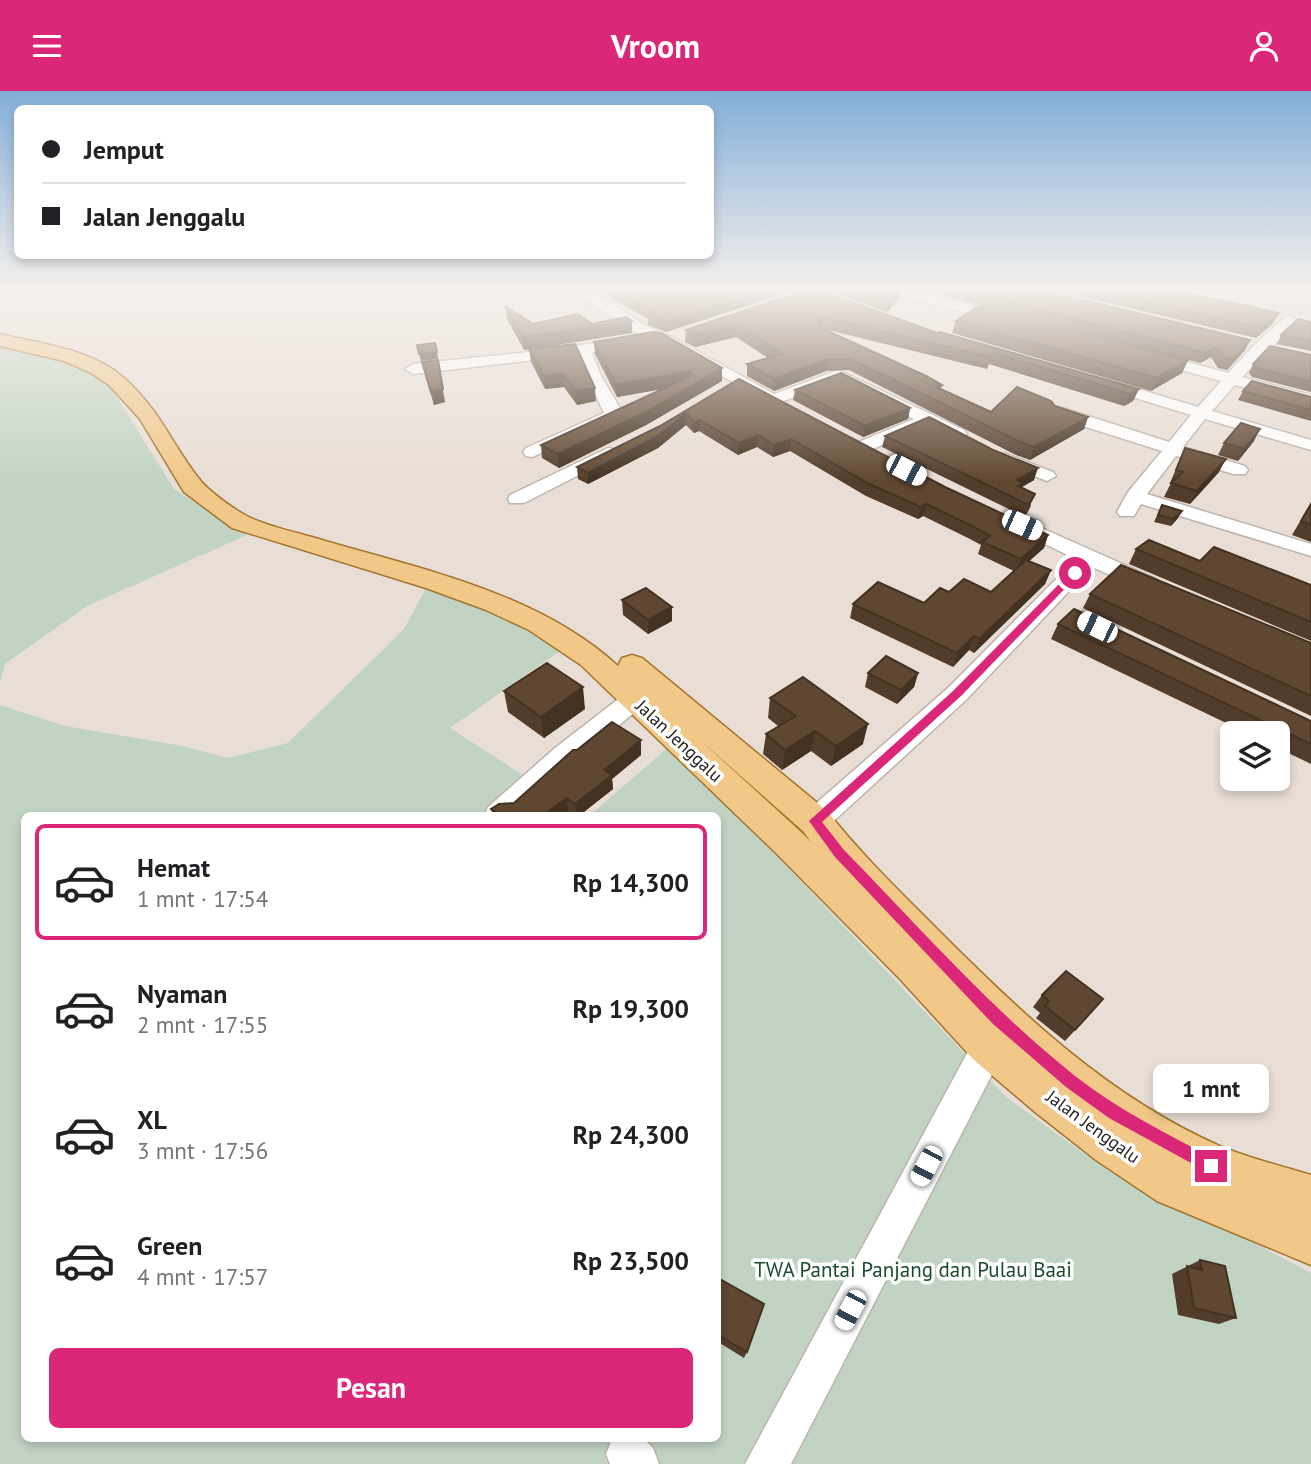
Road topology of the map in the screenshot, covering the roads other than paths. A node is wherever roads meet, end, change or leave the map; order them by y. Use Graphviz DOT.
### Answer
graph roads {
  1 [pos="54,353"];
  2 [pos="89,353"];
  3 [pos="462,353"];
  4 [pos="550,353"];
  5 [pos="584,353"];
  6 [pos="689,353"];
  7 [pos="1133,353"];
  8 [pos="1255,353"];
  9 [pos="470,363"];
  10 [pos="413,369"];
  11 [pos="142,378"];
  12 [pos="1082,378"];
  13 [pos="1234,379"];
  14 [pos="775,399"];
  15 [pos="1311,400"];
  16 [pos="797,412"];
  17 [pos="1057,412"];
  18 [pos="1201,413"];
  19 [pos="928,419"];
  20 [pos="181,432"];
  21 [pos="628,443"];
  22 [pos="1311,445"];
  23 [pos="1171,449"];
  24 [pos="532,452"];
  25 [pos="884,459"];
  26 [pos="1240,470"];
  27 [pos="1047,476"];
  28 [pos="197,485"];
  29 [pos="517,499"];
  30 [pos="998,515"];
  31 [pos="246,521"];
  32 [pos="1311,550"];
  33 [pos="1080,553"];
  34 [pos="1163,590"];
  35 [pos="1048,603"];
  36 [pos="1072,615"];
  37 [pos="635,699"];
  38 [pos="501,812"];
  39 [pos="815,821"];
  40 [pos="926,962"];
  41 [pos="989,1046"];
  42 [pos="1311,1199"];
  43 [pos="1311,1241"];
  44 [pos="766,1464"];
  1 -- 28 [label="main road, Jalan Jenggalu"];
  2 -- 11 [label="main road"];
  3 -- 9 [label="street"];
  4 -- 9 [label="street"];
  5 -- 24 [label="street"];
  6 -- 14 [label="street"];
  7 -- 13 [label="street"];
  8 -- 13 [label="street"];
  9 -- 10 [label="street"];
  12 -- 18 [label="street"];
  13 -- 15 [label="street"];
  13 -- 18 [label="street"];
  14 -- 16 [label="street"];
  14 -- 19 [label="street"];
  17 -- 23 [label="street"];
  18 -- 22 [label="street"];
  18 -- 23 [label="street"];
  19 -- 25 [label="street"];
  19 -- 27 [label="street"];
  20 -- 28 [label="main road, Jalan Jenggalu"];
  21 -- 29 [label="street"];
  23 -- 26 [label="street"];
  23 -- 32 [label="street"];
  28 -- 31 [label="main road, Jalan Jenggalu"];
  30 -- 33 [label="street"];
  31 -- 37 [label="main road, Jalan Jenggalu"];
  31 -- 39 [label="main road, Jalan Jenggalu"];
  33 -- 34 [label="street"];
  33 -- 35 [label="street"];
  35 -- 36 [label="street"];
  35 -- 39 [label="street"];
  37 -- 38 [label="street"];
  37 -- 40 [label="main road, Jalan Jenggalu"];
  39 -- 40 [label="main road, Jalan Jenggalu"];
  40 -- 41 [label="main road, Jalan Jenggalu"];
  40 -- 42 [label="main road, Jalan Jenggalu"];
  41 -- 43 [label="main road, Jalan Jenggalu"];
  41 -- 44 [label="street"];
}
